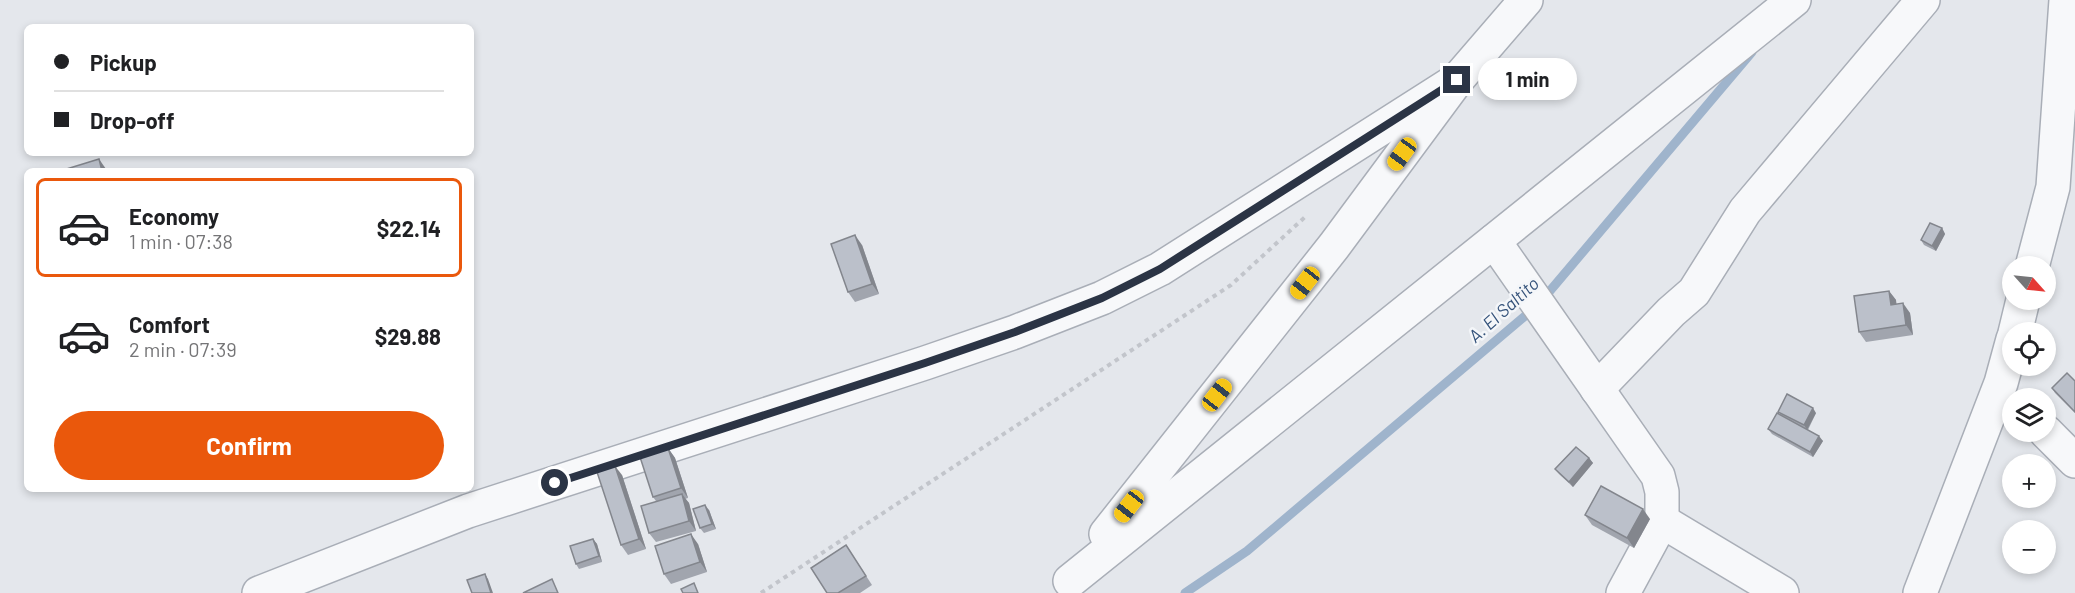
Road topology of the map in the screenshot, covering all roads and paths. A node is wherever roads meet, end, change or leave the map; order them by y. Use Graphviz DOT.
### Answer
graph roads {
  1 [pos="1526,0"];
  2 [pos="1794,0"];
  3 [pos="1923,0"];
  4 [pos="2066,0"];
  5 [pos="1457,80"];
  6 [pos="1309,214"];
  7 [pos="1494,241"];
  8 [pos="2035,256"];
  9 [pos="1597,389"];
  10 [pos="2002,407"];
  11 [pos="2056,442"];
  12 [pos="2075,461"];
  13 [pos="1662,520"];
  14 [pos="1064,587"];
  15 [pos="259,593"];
  16 [pos="761,593"];
  17 [pos="1623,593"];
  18 [pos="1782,593"];
  19 [pos="1920,593"];
  1 -- 5 [label="street"];
  2 -- 7 [label="street"];
  3 -- 9 [label="street"];
  4 -- 8 [label="street"];
  5 -- 14 [label="street"];
  5 -- 15 [label="street"];
  6 -- 16 [label="path"];
  7 -- 9 [label="street"];
  7 -- 14 [label="street"];
  9 -- 13 [label="street"];
  10 -- 19 [label="street"];
  11 -- 12 [label="street"];
  13 -- 17 [label="street"];
  13 -- 18 [label="street"];
}
